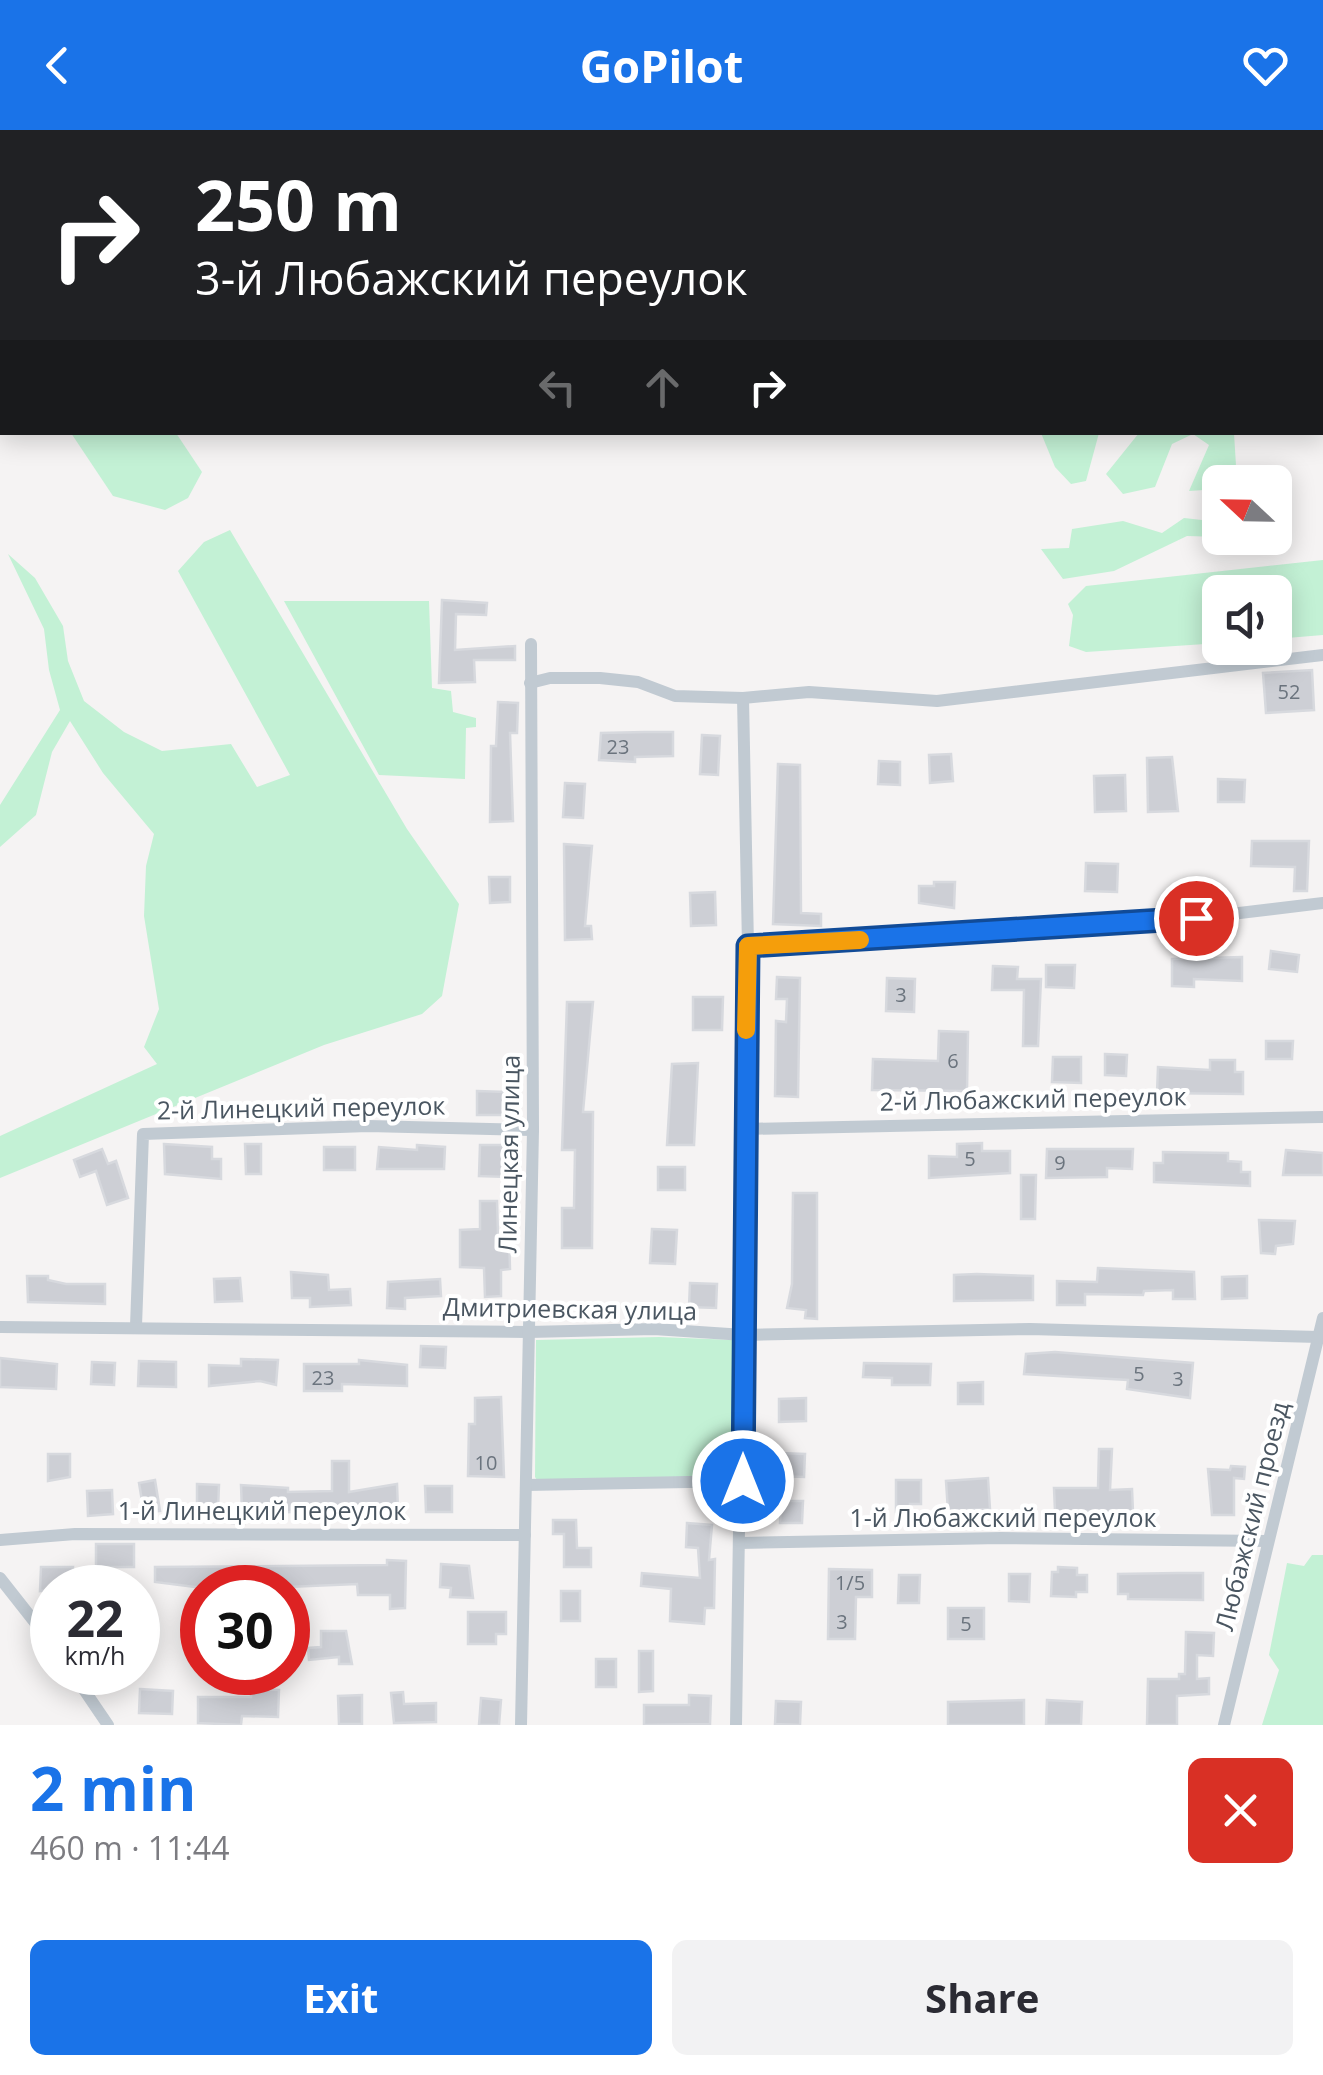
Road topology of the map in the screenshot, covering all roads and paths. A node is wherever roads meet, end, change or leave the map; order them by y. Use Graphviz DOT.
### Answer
graph roads {
  1 [pos="532,644"];
  2 [pos="1323,655"];
  3 [pos="530,683"];
  4 [pos="743,698"];
  5 [pos="1323,903"];
  6 [pos="748,946"];
  7 [pos="1323,1117"];
  8 [pos="744,1129"];
  9 [pos="532,1130"];
  10 [pos="1323,1318"];
  11 [pos="136,1326"];
  12 [pos="0,1327"];
  13 [pos="529,1332"];
  14 [pos="744,1335"];
  15 [pos="1319,1337"];
  16 [pos="743,1481"];
  17 [pos="526,1486"];
  18 [pos="525,1535"];
  19 [pos="0,1540"];
  20 [pos="1266,1541"];
  21 [pos="740,1542"];
  22 [pos="0,1578"];
  23 [pos="30,1616"];
  24 [pos="88,1695"];
  25 [pos="108,1725"];
  26 [pos="521,1725"];
  27 [pos="736,1725"];
  28 [pos="1224,1725"];
  1 -- 3 [label="street, Линецкая улица"];
  2 -- 4 [label="street"];
  3 -- 4 [label="street"];
  3 -- 9 [label="street, Линецкая улица"];
  4 -- 6 [label="street"];
  5 -- 6 [label="street"];
  6 -- 8 [label="street"];
  7 -- 8 [label="street, 2-й Любажский переулок"];
  8 -- 14 [label="street"];
  9 -- 11 [label="street, 2-й Линецкий переулок"];
  9 -- 13 [label="street, Линецкая улица"];
  10 -- 15 [label="street, Любажский проезд"];
  11 -- 12 [label="street, Дмитриевская улица"];
  11 -- 13 [label="street, Дмитриевская улица"];
  13 -- 14 [label="street, Дмитриевская улица"];
  13 -- 17 [label="street, Линецкая улица"];
  14 -- 15 [label="street, Дмитриевская улица"];
  14 -- 16 [label="street"];
  15 -- 20 [label="street, Любажский проезд"];
  16 -- 17 [label="street"];
  16 -- 21 [label="street"];
  17 -- 18 [label="street, Линецкая улица"];
  18 -- 19 [label="street, 1-й Линецкий переулок"];
  18 -- 26 [label="street, Линецкая улица"];
  20 -- 21 [label="street, 1-й Любажский переулок"];
  20 -- 28 [label="street, Любажский проезд"];
  21 -- 27 [label="street"];
  22 -- 23 [label="street"];
  24 -- 25 [label="street"];
}
